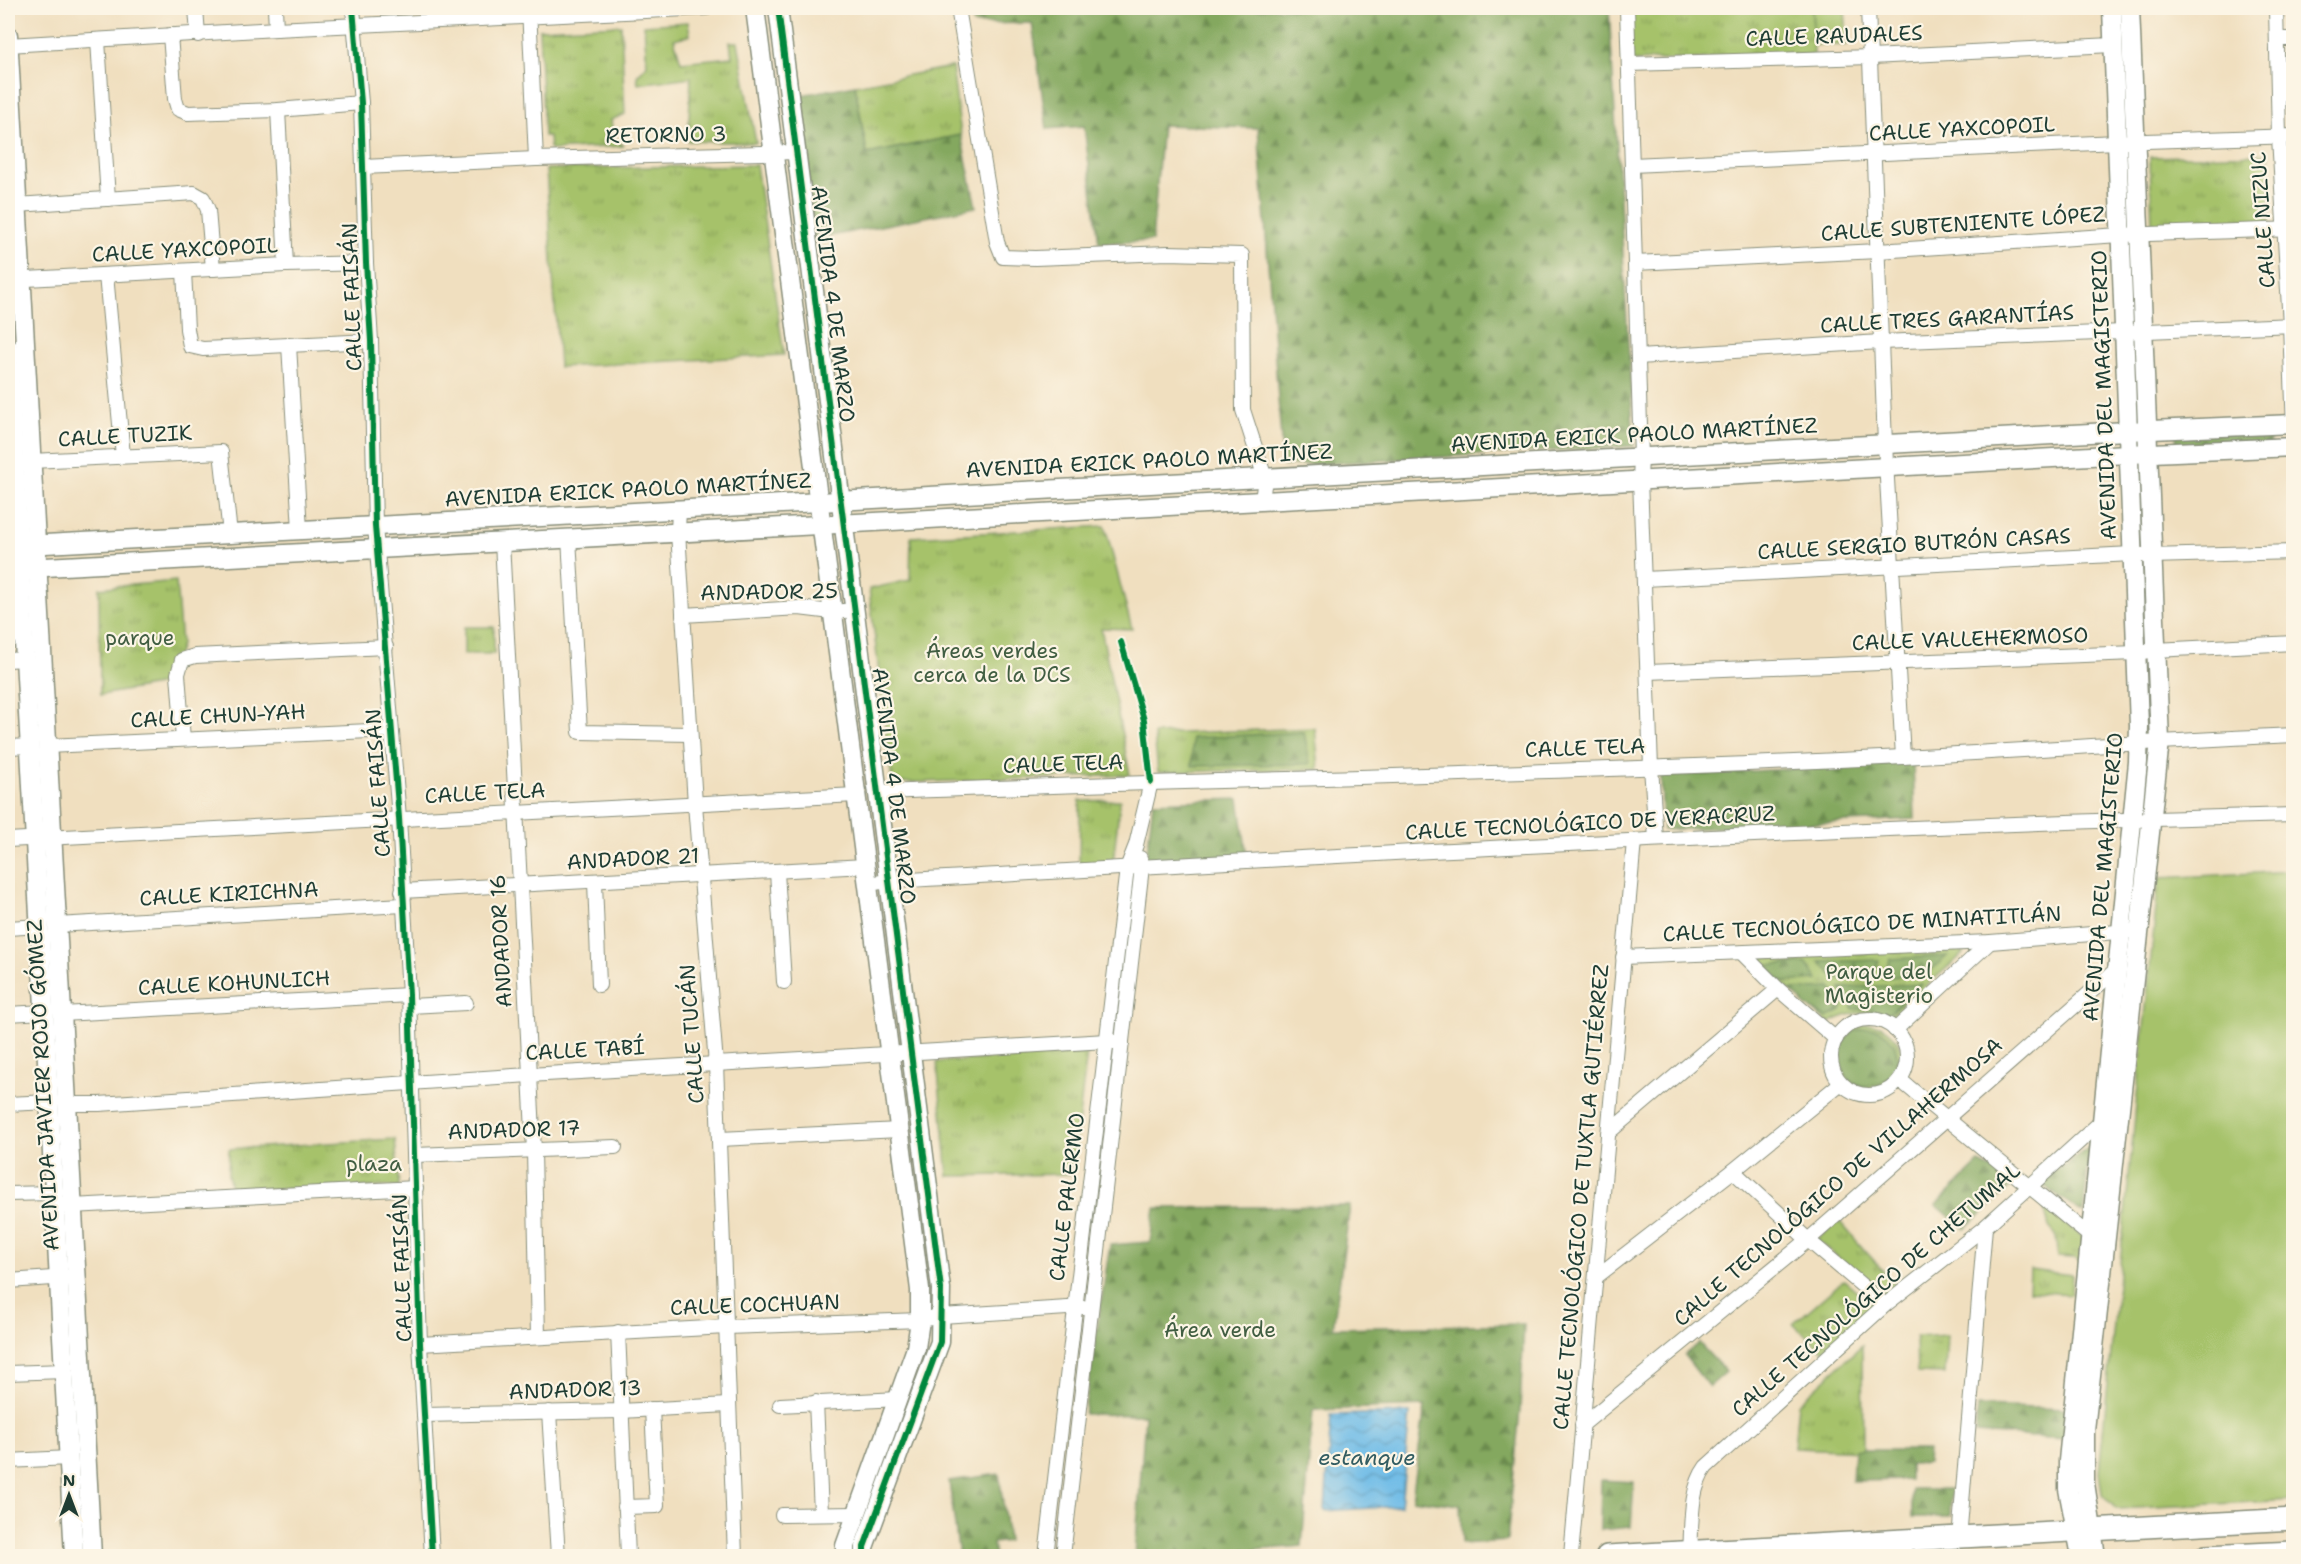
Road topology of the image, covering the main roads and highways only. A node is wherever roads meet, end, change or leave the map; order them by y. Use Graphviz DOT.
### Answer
graph roads {
  1 [pos="755,8"];
  2 [pos="778,8"];
  3 [pos="2112,8"];
  4 [pos="2130,8"];
  5 [pos="8,35"];
  6 [pos="8,45"];
  7 [pos="14,280"];
  8 [pos="8,346"];
  9 [pos="2293,424"];
  10 [pos="2146,430"];
  11 [pos="2127,431"];
  12 [pos="2294,447"];
  13 [pos="2147,453"];
  14 [pos="2128,454"];
  15 [pos="18,464"];
  16 [pos="841,501"];
  17 [pos="818,502"];
  18 [pos="844,524"];
  19 [pos="821,525"];
  20 [pos="21,545"];
  21 [pos="21,568"];
  22 [pos="16,660"];
  23 [pos="38,746"];
  24 [pos="2142,819"];
  25 [pos="2130,931"];
  26 [pos="58,1103"];
  27 [pos="2110,1121"];
  28 [pos="68,1277"];
  29 [pos="2294,1519"];
  30 [pos="2085,1531"];
  31 [pos="2294,1552"];
  32 [pos="1737,1554"];
  33 [pos="2236,1556"];
  34 [pos="74,1557"];
  35 [pos="92,1557"];
  36 [pos="846,1557"];
  37 [pos="864,1557"];
  38 [pos="1607,1557"];
  39 [pos="2080,1557"];
  40 [pos="2096,1557"];
  41 [pos="2206,1557"];
  1 -- 17 [label="main road, AVENIDA 4 DE MARZO"];
  2 -- 16 [label="main road, AVENIDA 4 DE MARZO"];
  3 -- 11 [label="main road, AVENIDA DEL MAGISTERIO"];
  4 -- 10 [label="main road, AVENIDA DEL MAGISTERIO"];
  5 -- 6 [label="main road, AVENIDA JAVIER ROJO GÓMEZ"];
  6 -- 7 [label="main road, AVENIDA JAVIER ROJO GÓMEZ"];
  7 -- 15 [label="main road, AVENIDA JAVIER ROJO GÓMEZ"];
  8 -- 15 [label="main road, AVENIDA JAVIER ROJO GÓMEZ"];
  9 -- 10 [label="main road, AVENIDA ERICK PAOLO MARTÍNEZ"];
  10 -- 11 [label="main road, AVENIDA ERICK PAOLO MARTÍNEZ"];
  10 -- 13 [label="main road, AVENIDA DEL MAGISTERIO"];
  11 -- 14 [label="main road, AVENIDA DEL MAGISTERIO"];
  11 -- 16 [label="main road, AVENIDA ERICK PAOLO MARTÍNEZ"];
  12 -- 13 [label="main road"];
  13 -- 14 [label="main road"];
  13 -- 24 [label="main road, AVENIDA DEL MAGISTERIO"];
  14 -- 18 [label="main road"];
  14 -- 24 [label="main road, AVENIDA DEL MAGISTERIO"];
  15 -- 20 [label="main road, AVENIDA JAVIER ROJO GÓMEZ"];
  16 -- 17 [label="main road, AVENIDA ERICK PAOLO MARTÍNEZ"];
  16 -- 18 [label="main road, AVENIDA 4 DE MARZO"];
  17 -- 19 [label="main road, AVENIDA 4 DE MARZO"];
  17 -- 20 [label="main road, AVENIDA ERICK PAOLO MARTÍNEZ"];
  18 -- 19 [label="main road"];
  18 -- 37 [label="main road, AVENIDA 4 DE MARZO"];
  19 -- 21 [label="main road"];
  19 -- 36 [label="main road, AVENIDA 4 DE MARZO"];
  20 -- 21 [label="main road, AVENIDA JAVIER ROJO GÓMEZ"];
  21 -- 22 [label="main road, AVENIDA JAVIER ROJO GÓMEZ"];
  21 -- 23 [label="main road, AVENIDA JAVIER ROJO GÓMEZ"];
  22 -- 23 [label="main road, AVENIDA JAVIER ROJO GÓMEZ"];
  23 -- 26 [label="main road, AVENIDA JAVIER ROJO GÓMEZ"];
  24 -- 25 [label="main road, AVENIDA DEL MAGISTERIO"];
  25 -- 27 [label="main road, AVENIDA DEL MAGISTERIO"];
  25 -- 27 [label="main road, AVENIDA DEL MAGISTERIO"];
  26 -- 28 [label="main road, AVENIDA JAVIER ROJO GÓMEZ"];
  26 -- 28 [label="main road, AVENIDA JAVIER ROJO GÓMEZ"];
  27 -- 30 [label="main road, AVENIDA DEL MAGISTERIO"];
  28 -- 34 [label="main road, AVENIDA JAVIER ROJO GÓMEZ"];
  28 -- 35 [label="main road, AVENIDA JAVIER ROJO GÓMEZ"];
  29 -- 30 [label="main road"];
  30 -- 32 [label="main road"];
  30 -- 39 [label="main road"];
  30 -- 40 [label="main road"];
  31 -- 33 [label="main road"];
  32 -- 38 [label="main road"];
  33 -- 41 [label="main road"];
}
